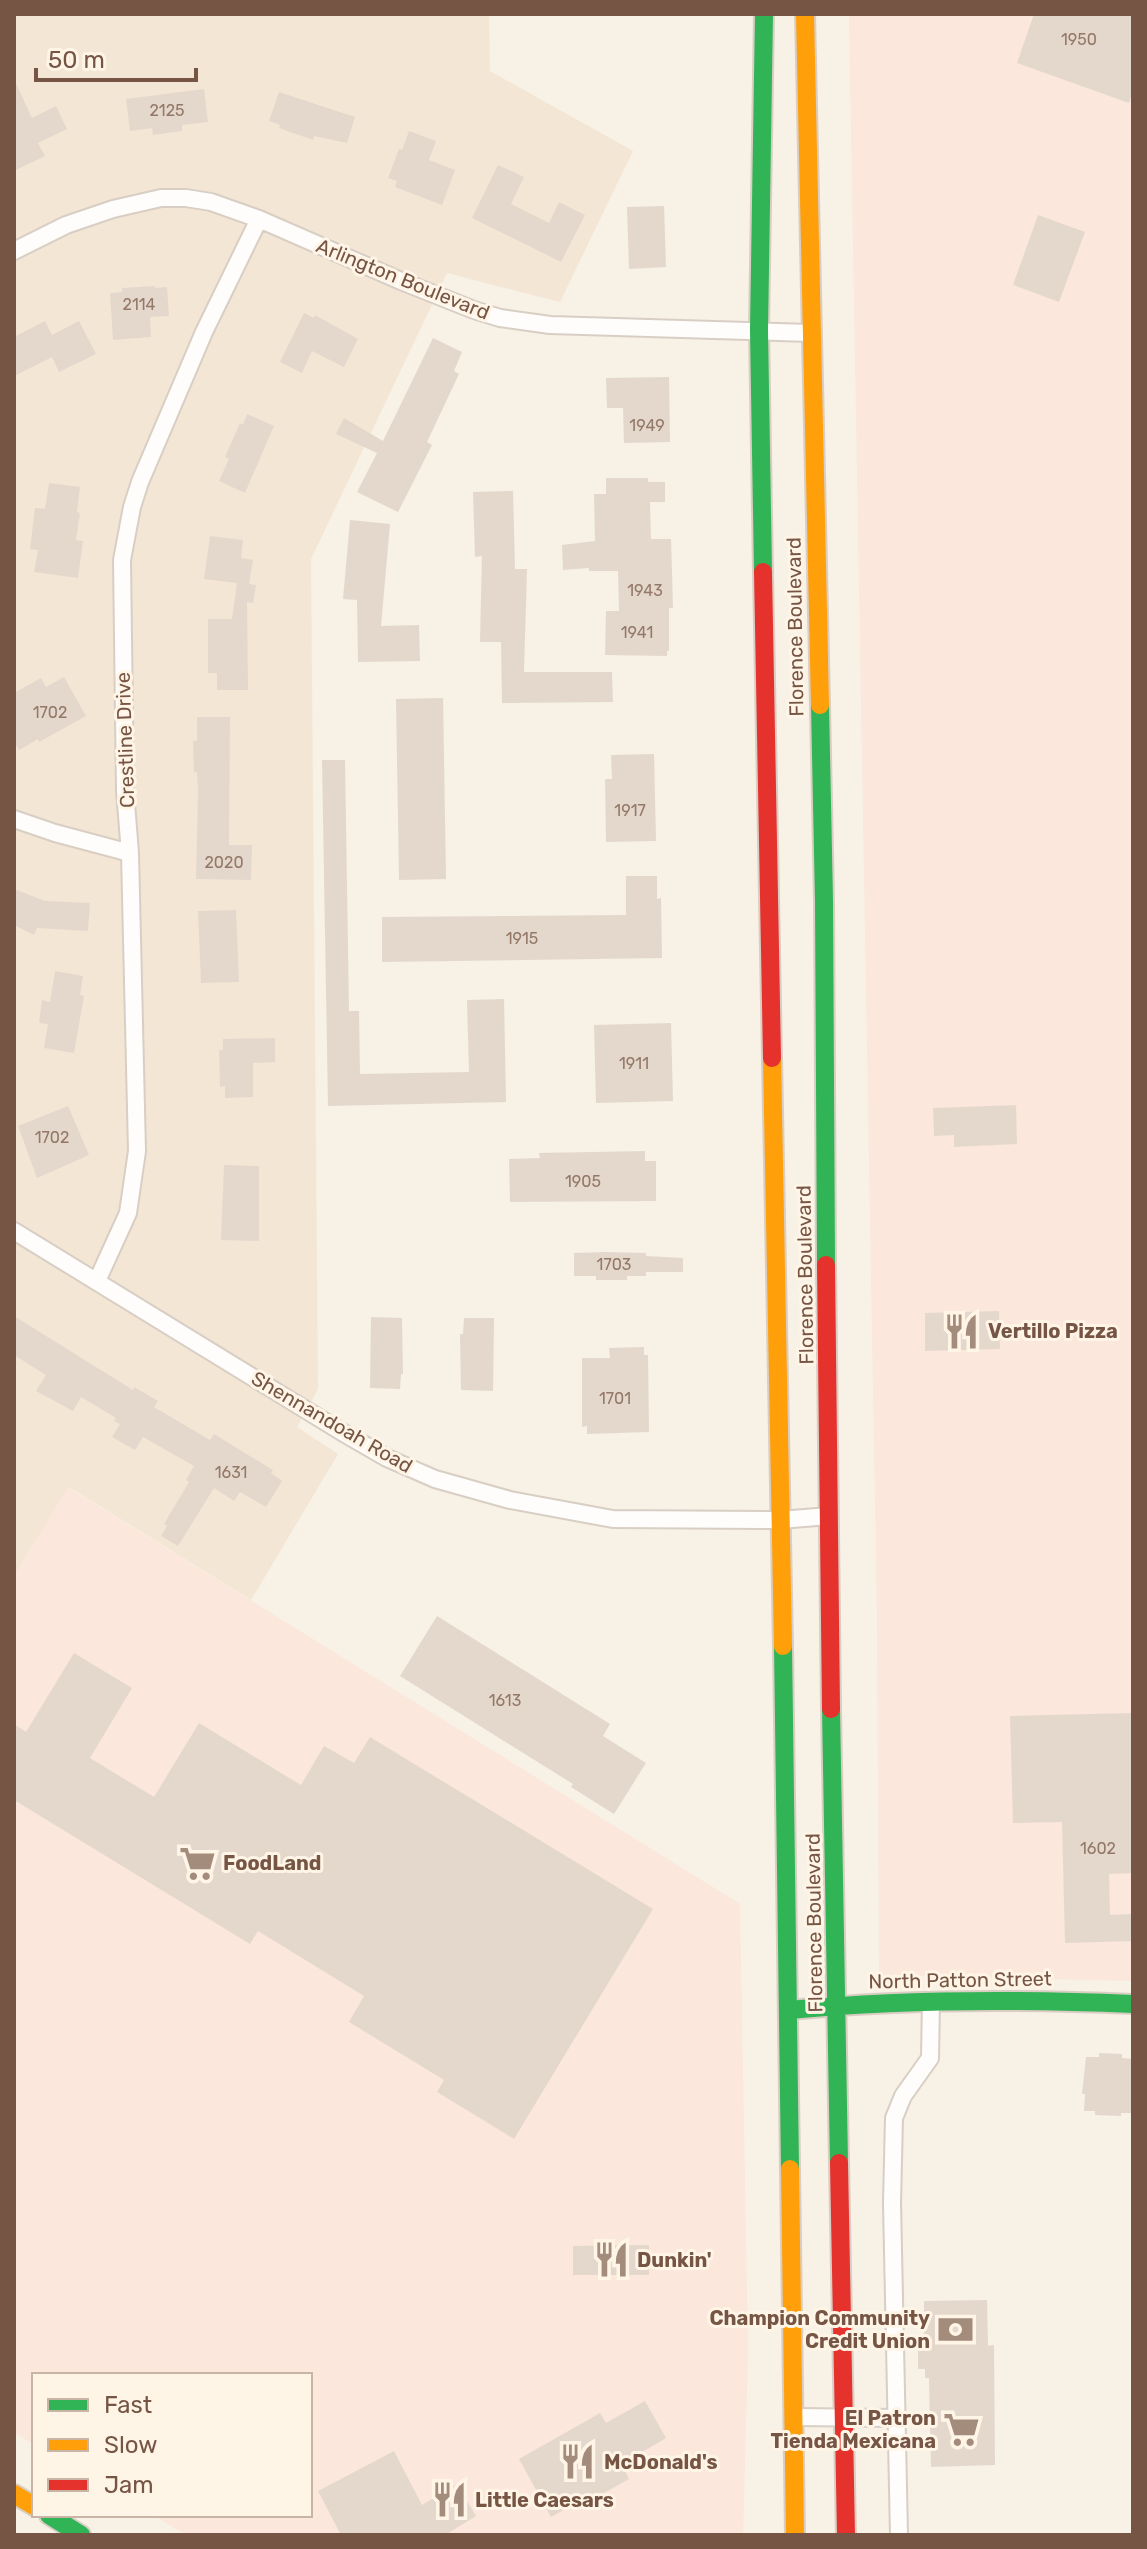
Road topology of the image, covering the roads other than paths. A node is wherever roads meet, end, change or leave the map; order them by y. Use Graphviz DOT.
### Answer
graph roads {
  1 [pos="764,14"];
  2 [pos="805,14"];
  3 [pos="259,219"];
  4 [pos="14,251"];
  5 [pos="759,330"];
  6 [pos="810,333"];
  7 [pos="14,819"];
  8 [pos="130,853"];
  9 [pos="14,1231"];
  10 [pos="97,1281"];
  11 [pos="829,1516"];
  12 [pos="780,1520"];
  13 [pos="931,2001"];
  14 [pos="1133,2004"];
  15 [pos="837,2005"];
  16 [pos="789,2010"];
  17 [pos="794,2417"];
  18 [pos="845,2418"];
  19 [pos="896,2418"];
  20 [pos="14,2494"];
  21 [pos="32,2505"];
  22 [pos="52,2517"];
  23 [pos="81,2535"];
  24 [pos="795,2535"];
  25 [pos="846,2535"];
  26 [pos="899,2535"];
  1 -- 5 [label="main road, Florence Boulevard"];
  2 -- 6 [label="main road, Florence Boulevard"];
  3 -- 4 [label="street, Arlington Boulevard"];
  3 -- 5 [label="street, Arlington Boulevard"];
  3 -- 8 [label="street, Crestline Drive"];
  5 -- 6 [label="street, Arlington Boulevard"];
  5 -- 12 [label="main road, Florence Boulevard"];
  6 -- 11 [label="main road, Florence Boulevard"];
  7 -- 8 [label="street"];
  8 -- 10 [label="street, Crestline Drive"];
  9 -- 10 [label="street, Shennandoah Road"];
  10 -- 12 [label="street, Shennandoah Road"];
  11 -- 12 [label="street, Shennandoah Road"];
  11 -- 15 [label="main road, Florence Boulevard"];
  12 -- 16 [label="main road, Florence Boulevard"];
  13 -- 14 [label="main road, North Patton Street"];
  13 -- 15 [label="main road, North Patton Street"];
  13 -- 19 [label="street"];
  15 -- 16 [label="main road, North Patton Street"];
  15 -- 18 [label="main road, Florence Boulevard"];
  16 -- 17 [label="main road, Florence Boulevard"];
  17 -- 18 [label="street"];
  17 -- 24 [label="main road, Florence Boulevard"];
  18 -- 19 [label="street"];
  18 -- 25 [label="main road, Florence Boulevard"];
  19 -- 26 [label="street"];
  20 -- 21 [label="main road"];
  22 -- 23 [label="main road"];
}
